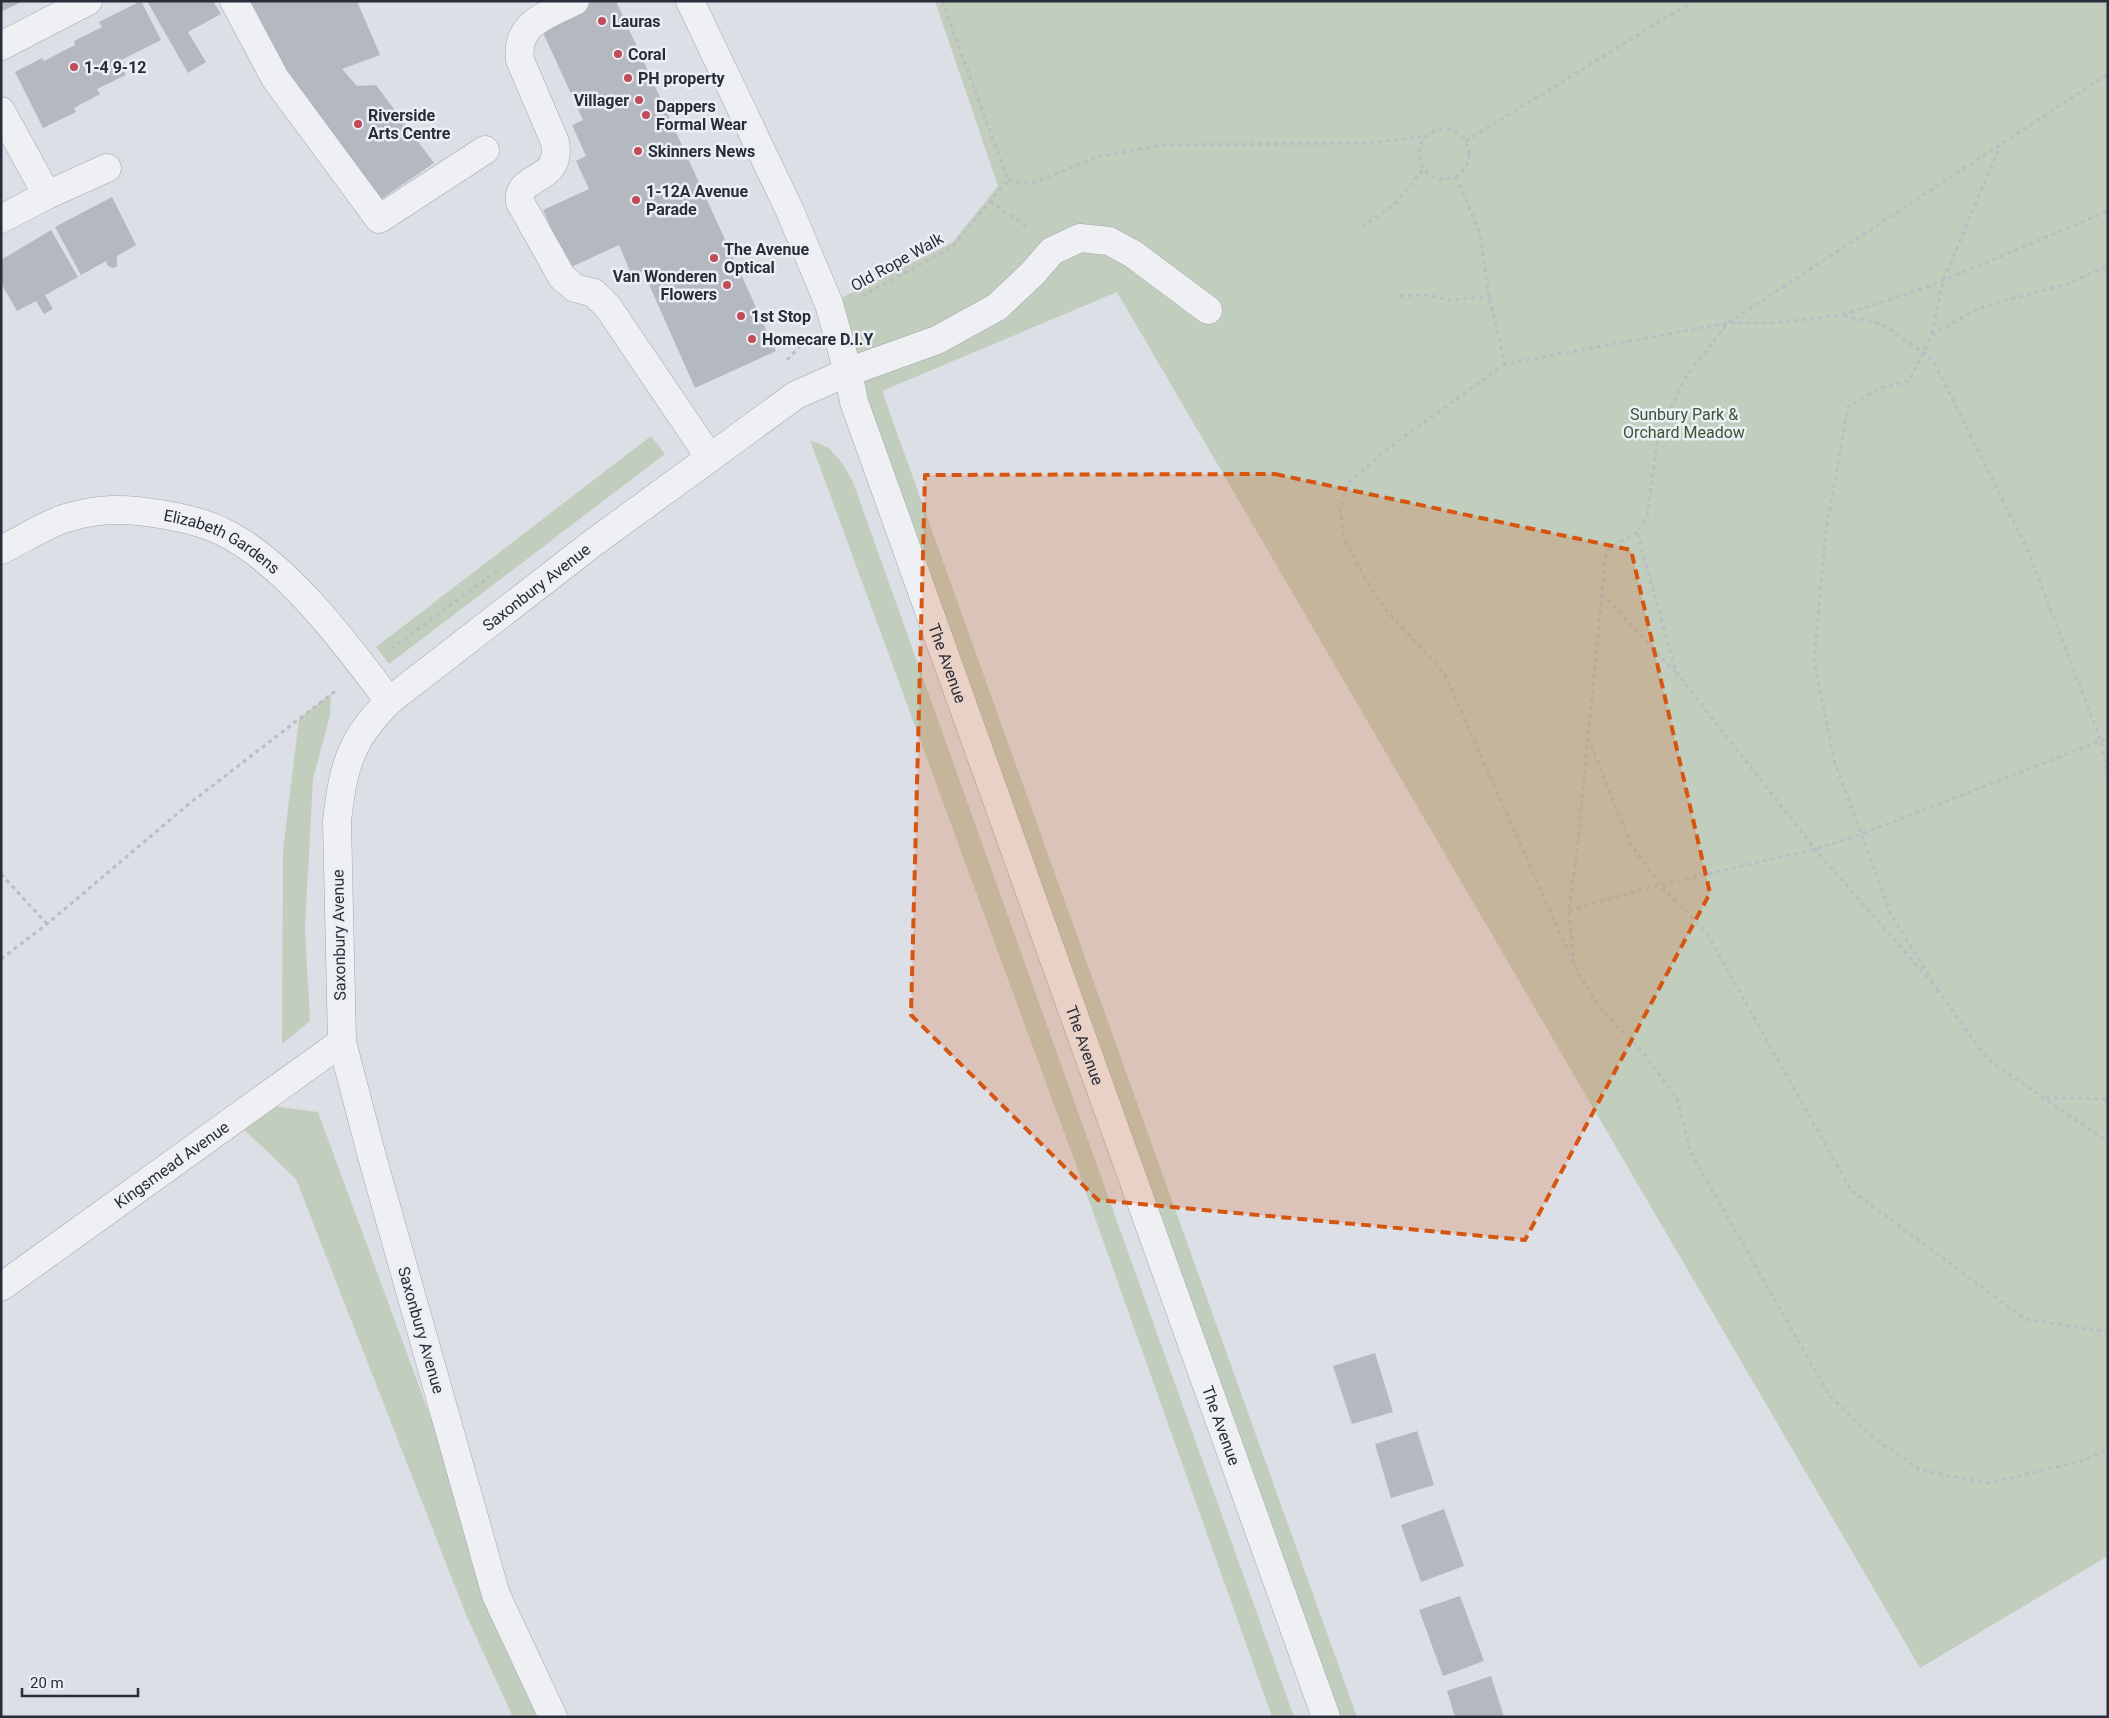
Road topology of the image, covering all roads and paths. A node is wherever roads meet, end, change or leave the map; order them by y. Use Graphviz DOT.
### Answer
graph roads {
  1 [pos="88,1"];
  2 [pos="234,1"];
  3 [pos="575,1"];
  4 [pos="690,1"];
  5 [pos="942,1"];
  6 [pos="1693,1"];
  7 [pos="1,46"];
  8 [pos="2108,74"];
  9 [pos="1,111"];
  10 [pos="1426,136"];
  11 [pos="1466,141"];
  12 [pos="2000,145"];
  13 [pos="485,150"];
  14 [pos="106,168"];
  15 [pos="1423,169"];
  16 [pos="1456,177"];
  17 [pos="1008,180"];
  18 [pos="47,195"];
  19 [pos="990,201"];
  20 [pos="2108,210"];
  21 [pos="1,219"];
  22 [pos="1362,227"];
  23 [pos="1059,248"];
  24 [pos="2108,265"];
  25 [pos="1943,281"];
  26 [pos="1400,296"];
  27 [pos="1489,297"];
  28 [pos="1208,310"];
  29 [pos="832,312"];
  30 [pos="1842,316"];
  31 [pos="1728,323"];
  32 [pos="1932,335"];
  33 [pos="1924,353"];
  34 [pos="1505,364"];
  35 [pos="848,372"];
  36 [pos="710,458"];
  37 [pos="1637,532"];
  38 [pos="1,550"];
  39 [pos="1602,594"];
  40 [pos="1676,672"];
  41 [pos="389,701"];
  42 [pos="1588,738"];
  43 [pos="2108,738"];
  44 [pos="2100,741"];
  45 [pos="2108,779"];
  46 [pos="1862,834"];
  47 [pos="1815,849"];
  48 [pos="1,874"];
  49 [pos="1660,885"];
  50 [pos="1569,910"];
  51 [pos="47,924"];
  52 [pos="1575,967"];
  53 [pos="1938,990"];
  54 [pos="342,1042"];
  55 [pos="2045,1098"];
  56 [pos="2108,1099"];
  57 [pos="2108,1142"];
  58 [pos="1,1287"];
  59 [pos="2108,1332"];
  60 [pos="2108,1449"];
  61 [pos="553,1717"];
  62 [pos="1326,1717"];
  1 -- 7 [label="street"];
  2 -- 13 [label="street"];
  3 -- 36 [label="street"];
  4 -- 29 [label="street, The Avenue"];
  5 -- 17 [label="path"];
  6 -- 11 [label="path"];
  8 -- 12 [label="path"];
  9 -- 18 [label="street"];
  10 -- 11 [label="path"];
  10 -- 15 [label="path"];
  10 -- 17 [label="path"];
  11 -- 16 [label="path"];
  12 -- 25 [label="path"];
  12 -- 31 [label="path"];
  14 -- 18 [label="street"];
  15 -- 16 [label="path"];
  15 -- 22 [label="path"];
  16 -- 27 [label="path"];
  17 -- 19 [label="path, Old Rope Walk"];
  18 -- 21 [label="street"];
  19 -- 23 [label="path"];
  19 -- 29 [label="path, Old Rope Walk"];
  20 -- 25 [label="path"];
  23 -- 28 [label="street, Saxonbury Avenue"];
  23 -- 35 [label="street, Saxonbury Avenue"];
  24 -- 32 [label="path"];
  25 -- 30 [label="path"];
  25 -- 32 [label="path"];
  26 -- 27 [label="path"];
  27 -- 34 [label="path"];
  29 -- 35 [label="street, The Avenue"];
  30 -- 31 [label="path"];
  30 -- 33 [label="path"];
  31 -- 34 [label="path"];
  31 -- 37 [label="path"];
  32 -- 33 [label="path"];
  33 -- 44 [label="path"];
  33 -- 46 [label="path"];
  34 -- 52 [label="path"];
  35 -- 36 [label="street, Saxonbury Avenue"];
  35 -- 62 [label="street, The Avenue"];
  36 -- 41 [label="street, Saxonbury Avenue"];
  37 -- 39 [label="path"];
  37 -- 40 [label="path"];
  38 -- 41 [label="street, Elizabeth Gardens"];
  39 -- 40 [label="path"];
  39 -- 42 [label="path"];
  40 -- 47 [label="path"];
  41 -- 54 [label="street, Saxonbury Avenue"];
  42 -- 49 [label="path"];
  42 -- 50 [label="path"];
  43 -- 44 [label="path"];
  44 -- 45 [label="path"];
  44 -- 46 [label="path"];
  46 -- 47 [label="path"];
  46 -- 53 [label="path"];
  47 -- 49 [label="path"];
  47 -- 53 [label="path"];
  48 -- 51 [label="path"];
  49 -- 50 [label="path"];
  49 -- 59 [label="path"];
  50 -- 52 [label="path"];
  52 -- 60 [label="path"];
  53 -- 55 [label="path"];
  54 -- 58 [label="street, Kingsmead Avenue"];
  54 -- 61 [label="street, Saxonbury Avenue"];
  55 -- 56 [label="path"];
  55 -- 57 [label="path"];
}
